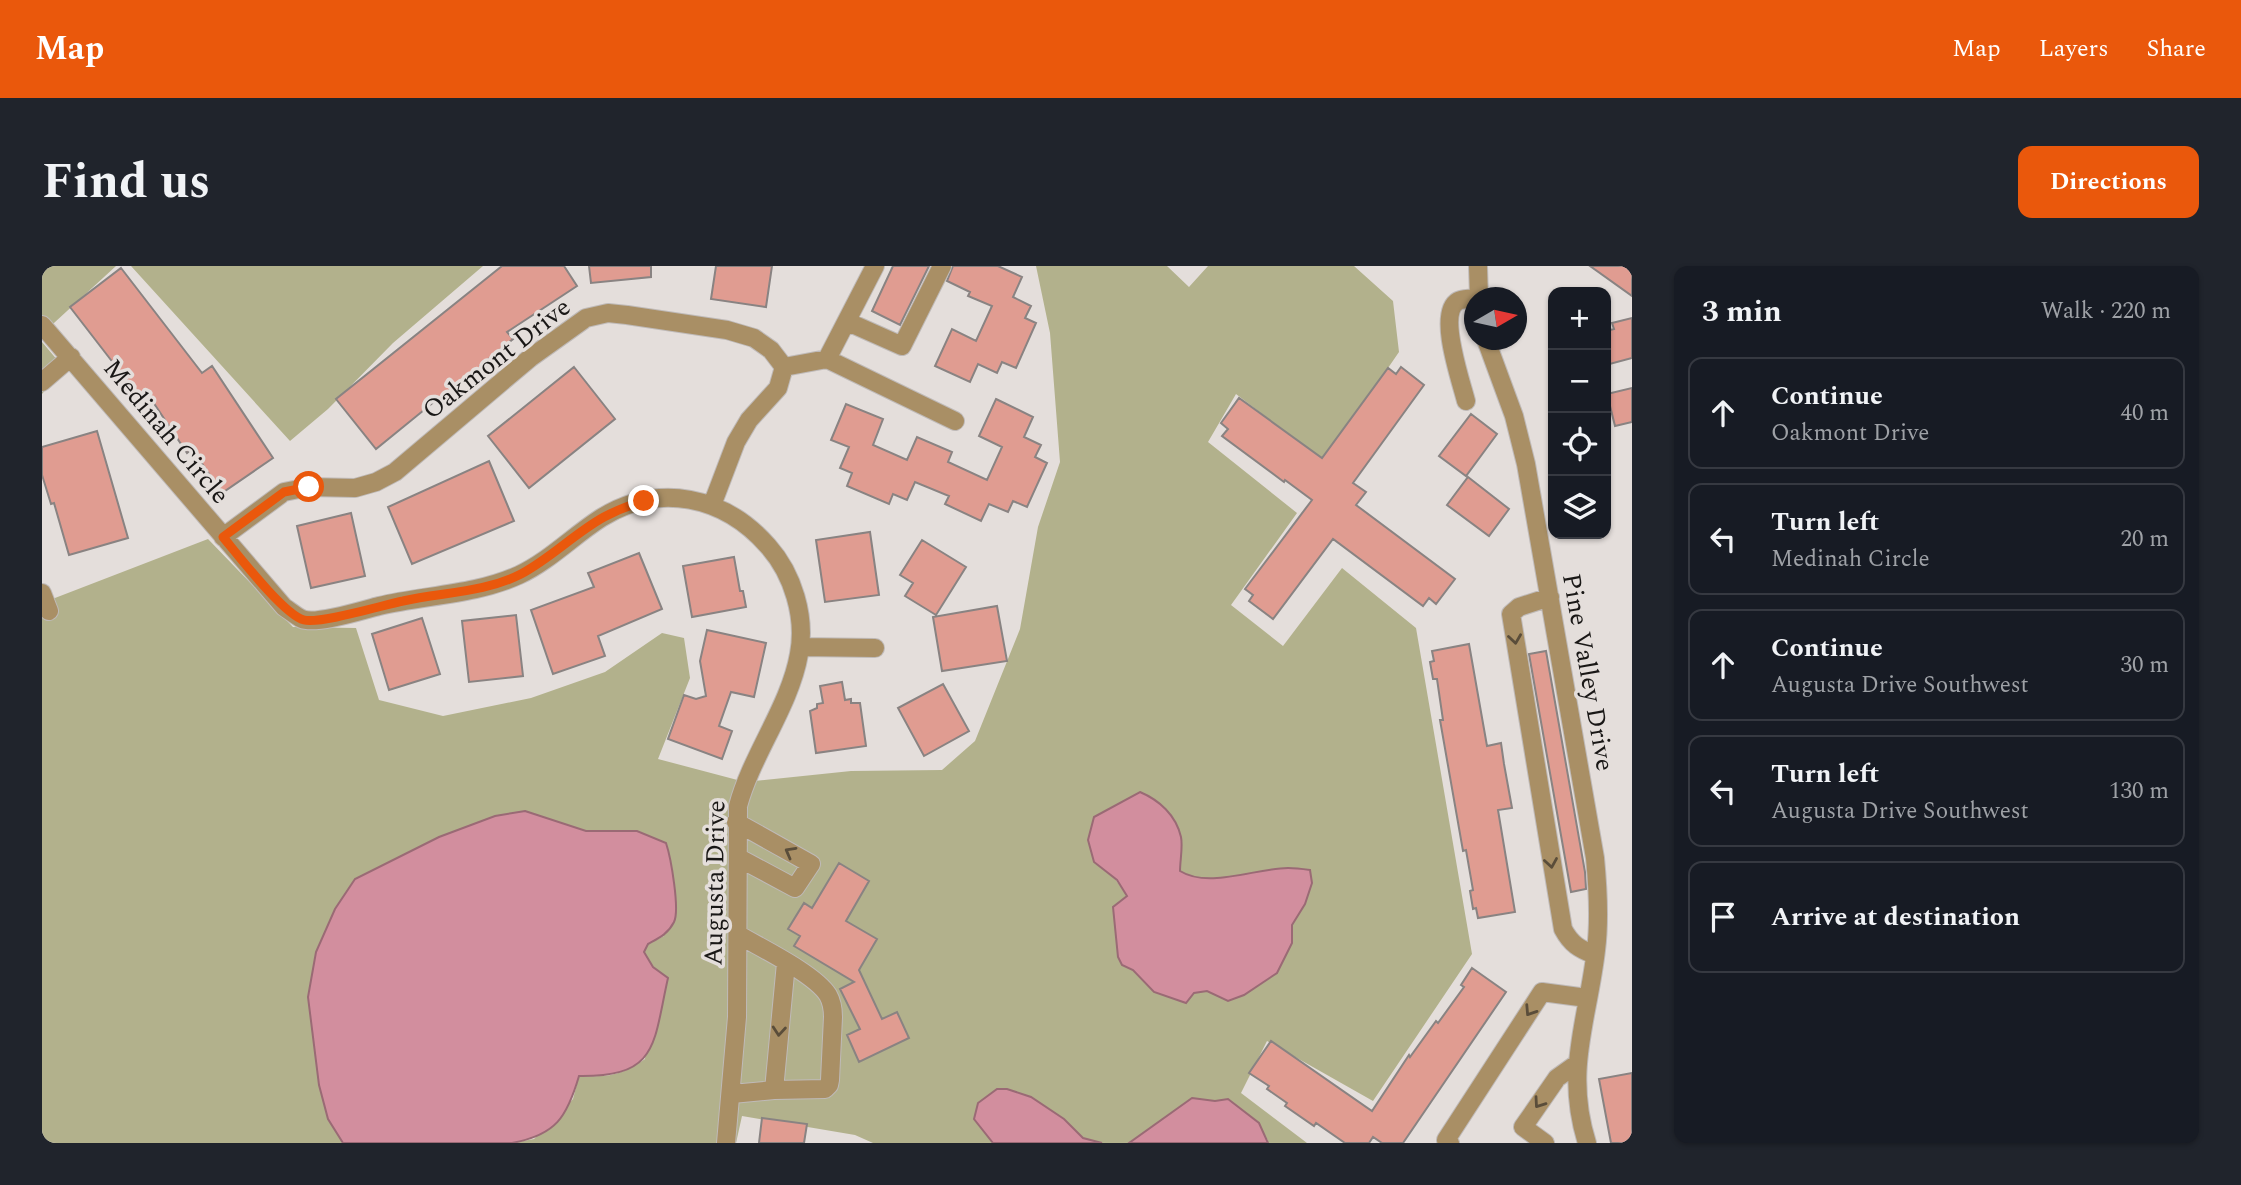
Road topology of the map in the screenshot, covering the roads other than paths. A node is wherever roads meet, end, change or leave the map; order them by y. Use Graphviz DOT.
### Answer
graph roads {
  1 [pos="875,266"];
  2 [pos="942,266"];
  3 [pos="1478,266"];
  4 [pos="1478,287"];
  5 [pos="1464,300"];
  6 [pos="848,322"];
  7 [pos="42,325"];
  8 [pos="1490,350"];
  9 [pos="71,357"];
  10 [pos="827,359"];
  11 [pos="784,367"];
  12 [pos="42,382"];
  13 [pos="1466,401"];
  14 [pos="955,421"];
  15 [pos="712,505"];
  16 [pos="223,537"];
  17 [pos="42,593"];
  18 [pos="1550,597"];
  19 [pos="48,611"];
  20 [pos="800,647"];
  21 [pos="876,648"];
  22 [pos="736,822"];
  23 [pos="739,858"];
  24 [pos="739,935"];
  25 [pos="1595,955"];
  26 [pos="786,963"];
  27 [pos="1587,998"];
  28 [pos="1578,1063"];
  29 [pos="774,1090"];
  30 [pos="732,1094"];
  31 [pos="726,1143"];
  32 [pos="1450,1143"];
  33 [pos="1545,1143"];
  34 [pos="1587,1143"];
  1 -- 6 [label="street"];
  2 -- 6 [label="street"];
  3 -- 4 [label="street"];
  5 -- 13 [label="street"];
  6 -- 10 [label="street"];
  7 -- 9 [label="street, Medinah Circle"];
  8 -- 18 [label="street, Pine Valley Drive"];
  9 -- 12 [label="street, Medinah Circle"];
  9 -- 16 [label="street, Medinah Circle"];
  10 -- 11 [label="street"];
  10 -- 14 [label="street"];
  11 -- 15 [label="street"];
  11 -- 16 [label="street, Oakmont Drive"];
  15 -- 16 [label="street, Medinah Circle"];
  15 -- 20 [label="street, Augusta Drive"];
  17 -- 19 [label="street"];
  18 -- 25 [label="street, Pine Valley Drive"];
  18 -- 25 [label="street, one-way"];
  20 -- 21 [label="street"];
  20 -- 22 [label="street, Augusta Drive"];
  22 -- 23 [label="street, Augusta Drive"];
  23 -- 22 [label="street, one-way"];
  23 -- 24 [label="street, Augusta Drive"];
  24 -- 26 [label="street"];
  24 -- 30 [label="street, Augusta Drive"];
  25 -- 27 [label="street, Pine Valley Drive"];
  26 -- 29 [label="street, one-way"];
  26 -- 29 [label="street"];
  27 -- 28 [label="street, Pine Valley Drive"];
  27 -- 32 [label="street, one-way"];
  28 -- 33 [label="street, one-way"];
  28 -- 34 [label="street, Pine Valley Drive"];
  29 -- 30 [label="street"];
  30 -- 31 [label="street, Augusta Drive"];
}
